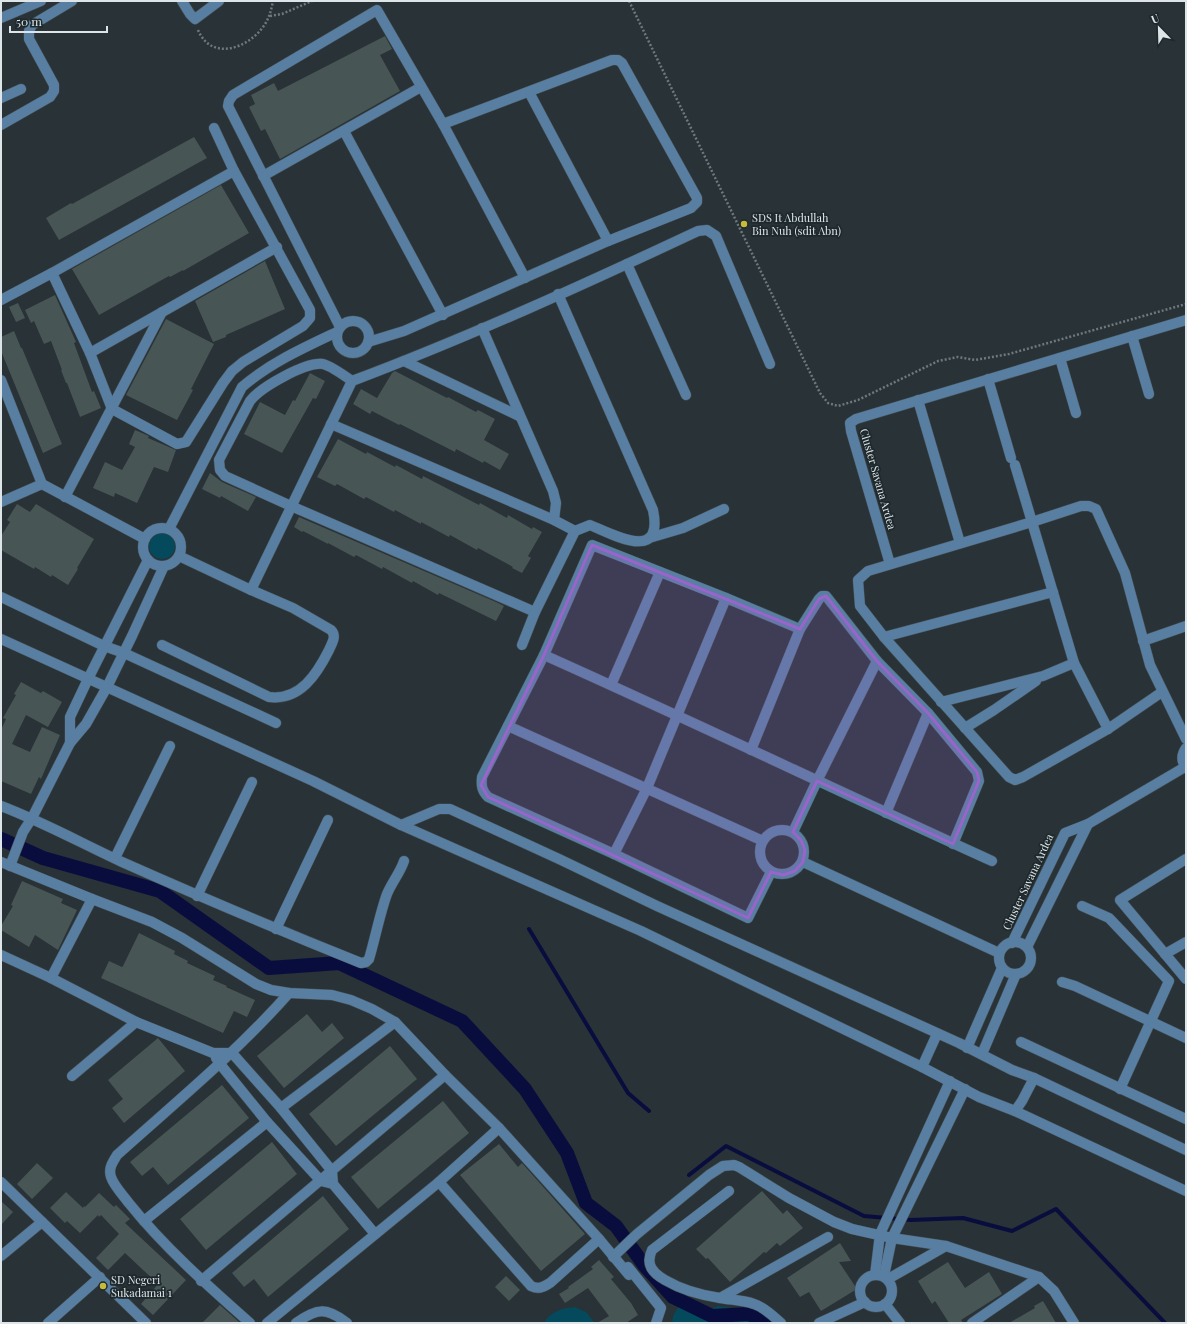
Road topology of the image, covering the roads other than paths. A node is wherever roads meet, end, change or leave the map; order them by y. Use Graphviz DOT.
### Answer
graph roads {
  1 [pos="40,1"];
  2 [pos="72,1"];
  3 [pos="182,1"];
  4 [pos="219,1"];
  5 [pos="1,18"];
  6 [pos="421,87"];
  7 [pos="21,89"];
  8 [pos="529,92"];
  9 [pos="1,98"];
  10 [pos="443,124"];
  11 [pos="1,125"];
  12 [pos="214,128"];
  13 [pos="344,131"];
  14 [pos="234,171"];
  15 [pos="263,176"];
  16 [pos="608,241"];
  17 [pos="277,247"];
  18 [pos="627,264"];
  19 [pos="52,273"];
  20 [pos="525,278"];
  21 [pos="558,294"];
  22 [pos="1,300"];
  23 [pos="162,312"];
  24 [pos="443,315"];
  25 [pos="1186,320"];
  26 [pos="482,328"];
  27 [pos="339,329"];
  28 [pos="1132,336"];
  29 [pos="368,342"];
  30 [pos="90,352"];
  31 [pos="1060,358"];
  32 [pos="404,361"];
  33 [pos="770,364"];
  34 [pos="988,379"];
  35 [pos="1,380"];
  36 [pos="352,381"];
  37 [pos="1149,394"];
  38 [pos="686,395"];
  39 [pos="918,400"];
  40 [pos="112,409"];
  41 [pos="1076,413"];
  42 [pos="519,416"];
  43 [pos="331,424"];
  44 [pos="42,484"];
  45 [pos="65,497"];
  46 [pos="1,502"];
  47 [pos="291,506"];
  48 [pos="724,509"];
  49 [pos="554,520"];
  50 [pos="1032,522"];
  51 [pos="169,529"];
  52 [pos="575,532"];
  53 [pos="649,538"];
  54 [pos="145,539"];
  55 [pos="960,543"];
  56 [pos="179,556"];
  57 [pos="148,560"];
  58 [pos="890,564"];
  59 [pos="164,566"];
  60 [pos="660,572"];
  61 [pos="251,590"];
  62 [pos="1053,592"];
  63 [pos="1,597"];
  64 [pos="726,598"];
  65 [pos="535,612"];
  66 [pos="1186,626"];
  67 [pos="800,629"];
  68 [pos="884,637"];
  69 [pos="1,639"];
  70 [pos="1143,641"];
  71 [pos="162,645"];
  72 [pos="522,645"];
  73 [pos="104,646"];
  74 [pos="124,653"];
  75 [pos="544,655"];
  76 [pos="877,661"];
  77 [pos="1074,663"];
  78 [pos="1043,676"];
  79 [pos="88,679"];
  80 [pos="611,685"];
  81 [pos="107,687"];
  82 [pos="1162,692"];
  83 [pos="941,702"];
  84 [pos="928,713"];
  85 [pos="677,715"];
  86 [pos="276,723"];
  87 [pos="508,726"];
  88 [pos="965,728"];
  89 [pos="1108,729"];
  90 [pos="1186,739"];
  91 [pos="70,743"];
  92 [pos="170,746"];
  93 [pos="1186,748"];
  94 [pos="752,750"];
  95 [pos="1186,768"];
  96 [pos="816,781"];
  97 [pos="252,782"];
  98 [pos="647,788"];
  99 [pos="1,806"];
  100 [pos="886,813"];
  101 [pos="32,818"];
  102 [pos="328,820"];
  103 [pos="1088,824"];
  104 [pos="401,825"];
  105 [pos="793,832"];
  106 [pos="763,841"];
  107 [pos="954,844"];
  108 [pos="614,854"];
  109 [pos="114,858"];
  110 [pos="1186,858"];
  111 [pos="8,861"];
  112 [pos="404,861"];
  113 [pos="992,861"];
  114 [pos="803,862"];
  115 [pos="771,872"];
  116 [pos="197,896"];
  117 [pos="92,899"];
  118 [pos="1082,906"];
  119 [pos="276,929"];
  120 [pos="1012,942"];
  121 [pos="1186,942"];
  122 [pos="1026,947"];
  123 [pos="999,953"];
  124 [pos="1165,954"];
  125 [pos="1,955"];
  126 [pos="1002,968"];
  127 [pos="1016,974"];
  128 [pos="51,978"];
  129 [pos="1186,980"];
  130 [pos="1062,982"];
  131 [pos="289,993"];
  132 [pos="1150,1021"];
  133 [pos="136,1022"];
  134 [pos="395,1022"];
  135 [pos="937,1034"];
  136 [pos="1186,1038"];
  137 [pos="1021,1042"];
  138 [pos="967,1048"];
  139 [pos="213,1053"];
  140 [pos="232,1053"];
  141 [pos="982,1054"];
  142 [pos="220,1064"];
  143 [pos="922,1066"];
  144 [pos="446,1075"];
  145 [pos="72,1076"];
  146 [pos="1034,1078"];
  147 [pos="950,1081"];
  148 [pos="1120,1088"];
  149 [pos="965,1089"];
  150 [pos="281,1108"];
  151 [pos="1015,1111"];
  152 [pos="1186,1119"];
  153 [pos="267,1122"];
  154 [pos="499,1128"];
  155 [pos="1186,1150"];
  156 [pos="332,1170"];
  157 [pos="321,1180"];
  158 [pos="1,1182"];
  159 [pos="439,1182"];
  160 [pos="333,1184"];
  161 [pos="729,1191"];
  162 [pos="1186,1191"];
  163 [pos="39,1219"];
  164 [pos="144,1221"];
  165 [pos="375,1234"];
  166 [pos="880,1234"];
  167 [pos="828,1237"];
  168 [pos="892,1238"];
  169 [pos="599,1239"];
  170 [pos="946,1246"];
  171 [pos="1,1249"];
  172 [pos="616,1254"];
  173 [pos="1,1256"];
  174 [pos="629,1275"];
  175 [pos="100,1277"];
  176 [pos="882,1277"];
  177 [pos="1039,1277"];
  178 [pos="201,1281"];
  179 [pos="720,1298"];
  180 [pos="865,1302"];
  181 [pos="885,1304"];
  182 [pos="48,1323"];
  183 [pos="146,1323"];
  184 [pos="250,1323"];
  185 [pos="267,1323"];
  186 [pos="296,1323"];
  187 [pos="347,1323"];
  188 [pos="656,1323"];
  189 [pos="781,1323"];
  190 [pos="819,1323"];
  191 [pos="900,1323"];
  192 [pos="972,1323"];
  193 [pos="1074,1323"];
  1 -- 5 [label="street"];
  2 -- 11 [label="street"];
  3 -- 4 [label="street"];
  6 -- 10 [label="street"];
  6 -- 13 [label="street"];
  6 -- 15 [label="street"];
  7 -- 9 [label="street"];
  8 -- 10 [label="street"];
  8 -- 16 [label="street"];
  8 -- 16 [label="street"];
  10 -- 20 [label="street"];
  12 -- 14 [label="street"];
  13 -- 15 [label="street"];
  13 -- 24 [label="street"];
  14 -- 17 [label="street"];
  14 -- 19 [label="street"];
  15 -- 27 [label="street"];
  16 -- 20 [label="street"];
  17 -- 23 [label="street"];
  17 -- 40 [label="street"];
  18 -- 21 [label="street"];
  18 -- 33 [label="street"];
  18 -- 38 [label="street"];
  19 -- 22 [label="street"];
  19 -- 30 [label="street"];
  20 -- 24 [label="street"];
  21 -- 26 [label="street"];
  21 -- 53 [label="street"];
  23 -- 30 [label="street"];
  23 -- 40 [label="street"];
  24 -- 29 [label="street"];
  25 -- 28 [label="street, Cluster Savana Ardea"];
  26 -- 32 [label="street"];
  26 -- 42 [label="street"];
  27 -- 29 [label="street"];
  27 -- 29 [label="street"];
  27 -- 51 [label="street"];
  28 -- 31 [label="street, Cluster Savana Ardea"];
  28 -- 37 [label="street"];
  30 -- 40 [label="street"];
  31 -- 34 [label="street, Cluster Savana Ardea"];
  31 -- 41 [label="street"];
  32 -- 36 [label="street"];
  32 -- 42 [label="street"];
  34 -- 39 [label="street, Cluster Savana Ardea"];
  34 -- 50 [label="street"];
  35 -- 44 [label="street"];
  36 -- 43 [label="street"];
  36 -- 47 [label="street"];
  39 -- 55 [label="street"];
  39 -- 58 [label="street, Cluster Savana Ardea"];
  40 -- 45 [label="street"];
  42 -- 49 [label="street"];
  43 -- 47 [label="street"];
  43 -- 49 [label="street"];
  44 -- 45 [label="street"];
  44 -- 46 [label="street"];
  45 -- 54 [label="street"];
  47 -- 61 [label="street"];
  47 -- 65 [label="street"];
  48 -- 53 [label="street"];
  49 -- 52 [label="street"];
  50 -- 55 [label="street"];
  50 -- 62 [label="street"];
  50 -- 70 [label="street"];
  51 -- 54 [label="street"];
  51 -- 56 [label="street"];
  52 -- 53 [label="street"];
  52 -- 65 [label="street"];
  54 -- 57 [label="street"];
  55 -- 58 [label="street"];
  56 -- 59 [label="street"];
  56 -- 61 [label="street"];
  57 -- 59 [label="street"];
  57 -- 73 [label="street"];
  58 -- 68 [label="street"];
  59 -- 74 [label="street"];
  60 -- 64 [label="street"];
  60 -- 75 [label="street"];
  60 -- 80 [label="street"];
  61 -- 71 [label="street"];
  62 -- 68 [label="street"];
  62 -- 77 [label="street"];
  63 -- 73 [label="street"];
  64 -- 67 [label="street"];
  64 -- 85 [label="street"];
  65 -- 72 [label="street"];
  66 -- 70 [label="street"];
  67 -- 76 [label="street"];
  67 -- 94 [label="street"];
  68 -- 83 [label="street"];
  69 -- 79 [label="street"];
  70 -- 82 [label="street"];
  73 -- 74 [label="street"];
  73 -- 79 [label="street"];
  74 -- 81 [label="street"];
  74 -- 86 [label="street"];
  75 -- 80 [label="street"];
  75 -- 87 [label="street"];
  76 -- 84 [label="street"];
  76 -- 96 [label="street"];
  77 -- 78 [label="street"];
  77 -- 89 [label="street"];
  78 -- 83 [label="street"];
  78 -- 88 [label="street"];
  79 -- 81 [label="street"];
  79 -- 91 [label="street"];
  80 -- 85 [label="street"];
  81 -- 91 [label="street"];
  81 -- 104 [label="street"];
  82 -- 89 [label="street"];
  82 -- 90 [label="street"];
  83 -- 88 [label="street"];
  84 -- 100 [label="street"];
  84 -- 107 [label="street"];
  85 -- 94 [label="street"];
  85 -- 98 [label="street"];
  87 -- 98 [label="street"];
  87 -- 108 [label="street"];
  88 -- 89 [label="street"];
  91 -- 101 [label="street"];
  92 -- 109 [label="street"];
  93 -- 95 [label="street, Cluster Savana Ardea"];
  94 -- 96 [label="street"];
  95 -- 103 [label="street, Cluster Savana Ardea"];
  96 -- 100 [label="street"];
  96 -- 105 [label="street"];
  97 -- 116 [label="street"];
  98 -- 106 [label="street"];
  98 -- 108 [label="street"];
  99 -- 101 [label="street"];
  100 -- 107 [label="street"];
  101 -- 109 [label="street"];
  101 -- 111 [label="street"];
  102 -- 119 [label="street"];
  103 -- 120 [label="street, Cluster Savana Ardea"];
  103 -- 122 [label="street"];
  104 -- 135 [label="street"];
  104 -- 143 [label="street"];
  105 -- 106 [label="street"];
  105 -- 114 [label="street"];
  106 -- 115 [label="street"];
  107 -- 113 [label="street"];
  108 -- 115 [label="street"];
  109 -- 116 [label="street"];
  110 -- 124 [label="street"];
  111 -- 117 [label="street"];
  112 -- 119 [label="street"];
  114 -- 115 [label="street"];
  114 -- 123 [label="street"];
  116 -- 119 [label="street"];
  117 -- 128 [label="street"];
  117 -- 131 [label="street"];
  118 -- 132 [label="street"];
  120 -- 122 [label="street, Cluster Savana Ardea"];
  120 -- 123 [label="street, Cluster Savana Ardea"];
  121 -- 124 [label="street"];
  122 -- 127 [label="street"];
  123 -- 126 [label="street"];
  124 -- 129 [label="street"];
  125 -- 128 [label="street"];
  126 -- 127 [label="street"];
  126 -- 138 [label="street"];
  127 -- 141 [label="street"];
  128 -- 133 [label="street"];
  130 -- 132 [label="street"];
  131 -- 134 [label="street"];
  131 -- 140 [label="street"];
  132 -- 136 [label="street"];
  132 -- 148 [label="street"];
  133 -- 139 [label="street"];
  133 -- 145 [label="street"];
  134 -- 144 [label="street"];
  134 -- 150 [label="street"];
  135 -- 138 [label="street"];
  135 -- 143 [label="street"];
  137 -- 148 [label="street"];
  138 -- 141 [label="street"];
  139 -- 140 [label="street"];
  139 -- 142 [label="street"];
  140 -- 142 [label="street"];
  140 -- 150 [label="street"];
  141 -- 146 [label="street"];
  142 -- 153 [label="street"];
  142 -- 164 [label="street"];
  143 -- 147 [label="street"];
  144 -- 154 [label="street"];
  144 -- 156 [label="street"];
  146 -- 151 [label="street"];
  146 -- 155 [label="street"];
  147 -- 149 [label="street"];
  147 -- 166 [label="street"];
  148 -- 152 [label="street"];
  149 -- 151 [label="street"];
  149 -- 168 [label="street"];
  150 -- 156 [label="street"];
  151 -- 162 [label="street"];
  153 -- 157 [label="street"];
  153 -- 164 [label="street"];
  154 -- 159 [label="street"];
  154 -- 169 [label="street"];
  156 -- 157 [label="street"];
  156 -- 160 [label="street"];
  157 -- 160 [label="street"];
  157 -- 178 [label="street"];
  158 -- 163 [label="street"];
  159 -- 165 [label="street"];
  159 -- 169 [label="street"];
  160 -- 165 [label="street"];
  161 -- 179 [label="street"];
  163 -- 171 [label="street"];
  163 -- 173 [label="street"];
  163 -- 175 [label="street"];
  164 -- 178 [label="street"];
  165 -- 185 [label="street"];
  166 -- 168 [label="street"];
  166 -- 172 [label="street"];
  166 -- 176 [label="street"];
  167 -- 179 [label="street"];
  168 -- 170 [label="street"];
  168 -- 176 [label="street"];
  169 -- 172 [label="street"];
  170 -- 176 [label="street"];
  170 -- 177 [label="street"];
  172 -- 174 [label="street"];
  172 -- 188 [label="street"];
  175 -- 182 [label="street"];
  175 -- 183 [label="street"];
  176 -- 180 [label="street"];
  176 -- 181 [label="street"];
  177 -- 192 [label="street"];
  177 -- 193 [label="street"];
  178 -- 184 [label="street"];
  179 -- 189 [label="street"];
  180 -- 181 [label="street"];
  180 -- 190 [label="street"];
  181 -- 191 [label="street"];
  186 -- 187 [label="street"];
}
